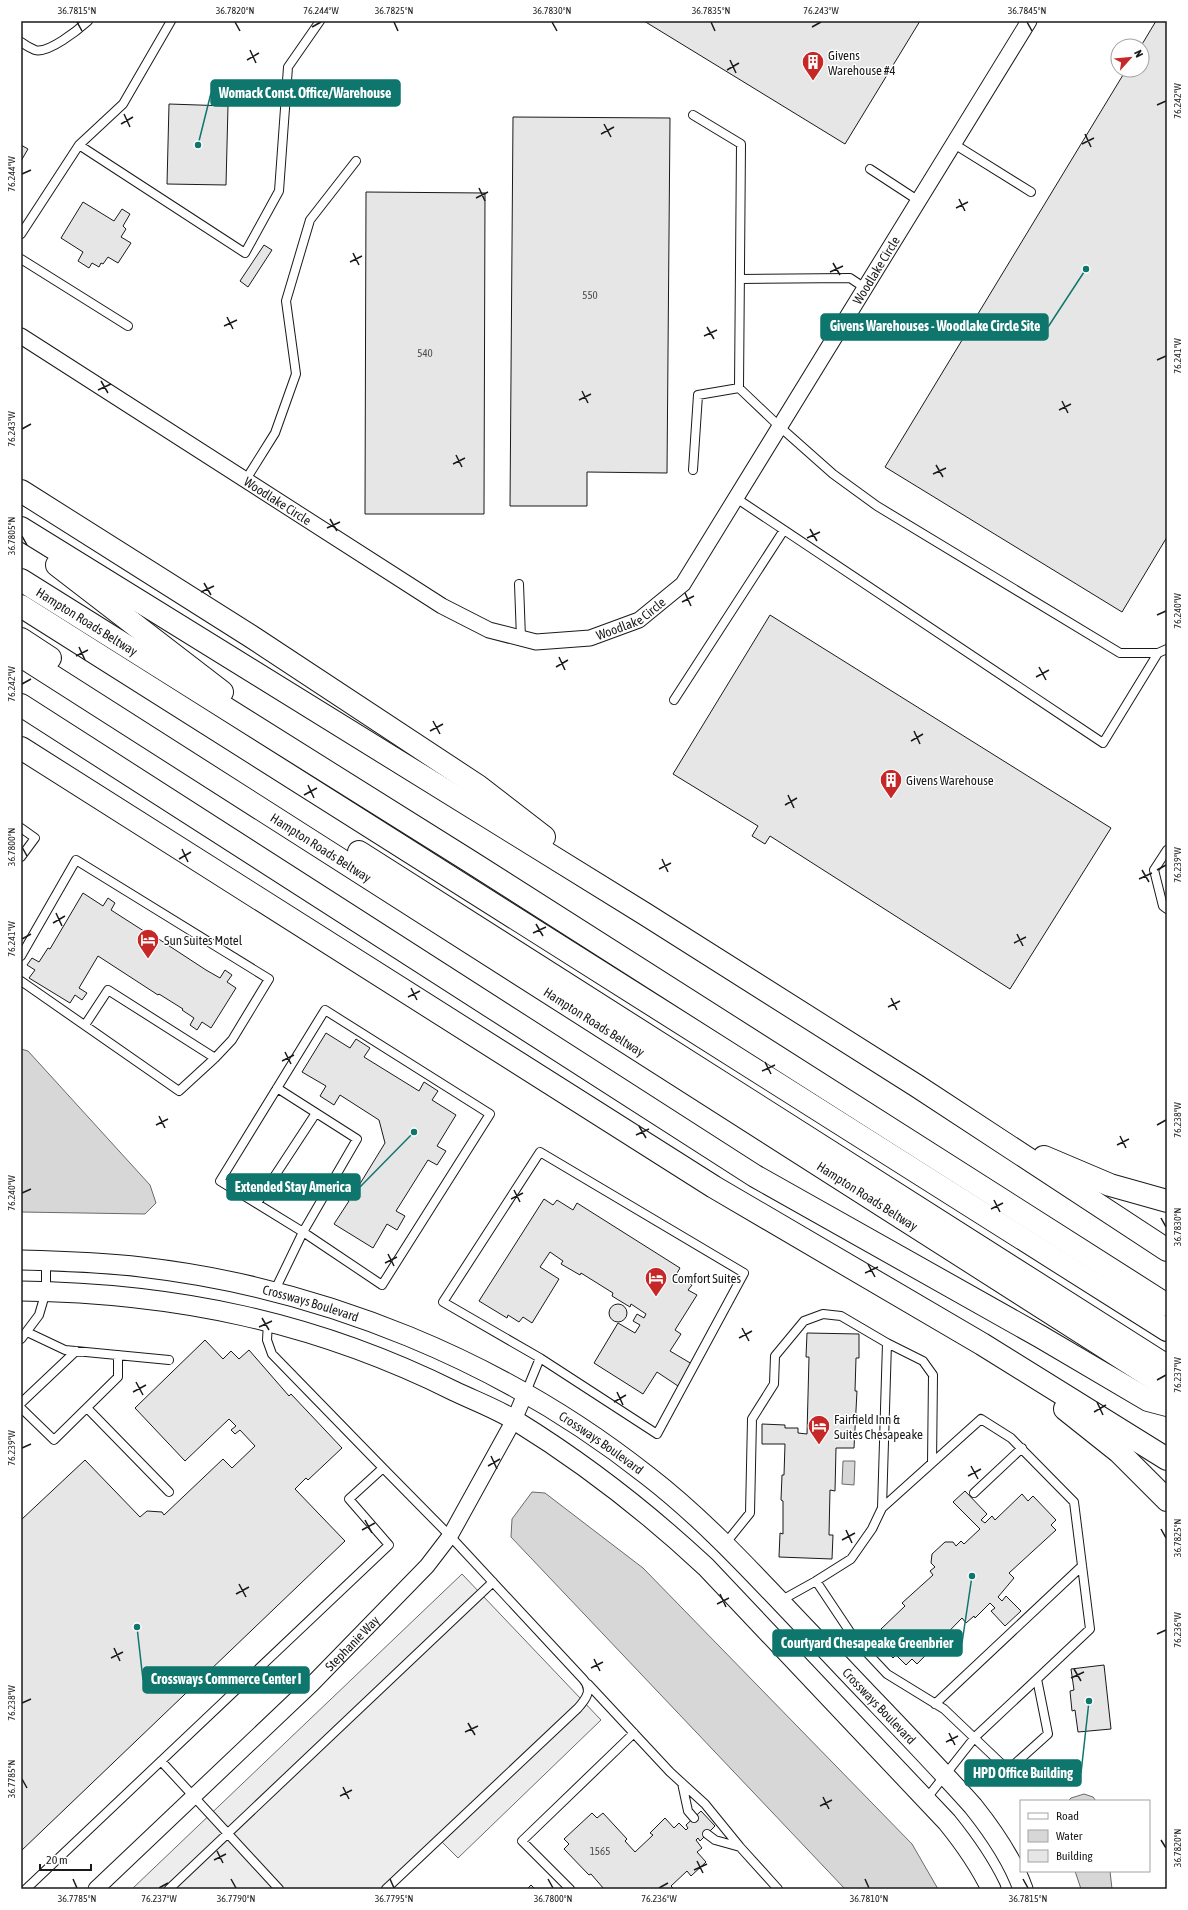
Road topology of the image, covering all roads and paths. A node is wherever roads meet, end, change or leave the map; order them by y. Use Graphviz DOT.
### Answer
graph roads {
  1 [pos="88,21"];
  2 [pos="171,21"];
  3 [pos="320,21"];
  4 [pos="1029,21"];
  5 [pos="21,42"];
  6 [pos="693,115"];
  7 [pos="954,144"];
  8 [pos="79,145"];
  9 [pos="356,161"];
  10 [pos="870,169"];
  11 [pos="1031,192"];
  12 [pos="919,201"];
  13 [pos="21,234"];
  14 [pos="21,259"];
  15 [pos="740,279"];
  16 [pos="865,288"];
  17 [pos="128,326"];
  18 [pos="21,336"];
  19 [pos="739,388"];
  20 [pos="780,427"];
  21 [pos="693,470"];
  22 [pos="245,481"];
  23 [pos="21,491"];
  24 [pos="736,498"];
  25 [pos="21,528"];
  26 [pos="784,530"];
  27 [pos="21,539"];
  28 [pos="21,580"];
  29 [pos="519,584"];
  30 [pos="21,606"];
  31 [pos="522,638"];
  32 [pos="21,639"];
  33 [pos="1167,649"];
  34 [pos="1158,653"];
  35 [pos="21,656"];
  36 [pos="674,700"];
  37 [pos="27,709"];
  38 [pos="21,748"];
  39 [pos="319,768"];
  40 [pos="21,828"];
  41 [pos="1167,850"];
  42 [pos="21,856"];
  43 [pos="1167,908"];
  44 [pos="646,914"];
  45 [pos="21,956"];
  46 [pos="21,981"];
  47 [pos="85,1025"];
  48 [pos="215,1058"];
  49 [pos="917,1086"];
  50 [pos="277,1088"];
  51 [pos="316,1113"];
  52 [pos="1167,1201"];
  53 [pos="257,1204"];
  54 [pos="303,1232"];
  55 [pos="1167,1250"];
  56 [pos="21,1260"];
  57 [pos="46,1261"];
  58 [pos="21,1291"];
  59 [pos="46,1291"];
  60 [pos="274,1292"];
  61 [pos="1167,1305"];
  62 [pos="268,1321"];
  63 [pos="1167,1330"];
  64 [pos="27,1332"];
  65 [pos="21,1339"];
  66 [pos="887,1343"];
  67 [pos="982,1344"];
  68 [pos="76,1351"];
  69 [pos="118,1355"];
  70 [pos="540,1358"];
  71 [pos="169,1360"];
  72 [pos="1167,1366"];
  73 [pos="1167,1387"];
  74 [pos="526,1392"];
  75 [pos="21,1403"];
  76 [pos="1167,1405"];
  77 [pos="21,1408"];
  78 [pos="87,1408"];
  79 [pos="514,1420"];
  80 [pos="1022,1448"];
  81 [pos="1167,1459"];
  82 [pos="932,1463"];
  83 [pos="384,1468"];
  84 [pos="169,1492"];
  85 [pos="974,1493"];
  86 [pos="1167,1500"];
  87 [pos="882,1508"];
  88 [pos="450,1536"];
  89 [pos="725,1544"];
  90 [pos="1082,1566"];
  91 [pos="816,1581"];
  92 [pos="493,1582"];
  93 [pos="780,1601"];
  94 [pos="584,1679"];
  95 [pos="1037,1679"];
  96 [pos="935,1704"];
  97 [pos="634,1733"];
  98 [pos="975,1737"];
  99 [pos="161,1761"];
  100 [pos="945,1775"];
  101 [pos="682,1783"];
  102 [pos="193,1798"];
  103 [pos="927,1798"];
  104 [pos="694,1818"];
  105 [pos="227,1834"];
  106 [pos="707,1834"];
  107 [pos="740,1847"];
  108 [pos="26,1889"];
  109 [pos="96,1889"];
  110 [pos="169,1889"];
  111 [pos="278,1889"];
  112 [pos="386,1889"];
  113 [pos="570,1889"];
  114 [pos="778,1889"];
  115 [pos="991,1889"];
  116 [pos="1023,1889"];
  1 -- 5 [label="lane"];
  2 -- 8 [label="lane"];
  3 -- 8 [label="lane"];
  4 -- 7 [label="street, Woodlake Circle"];
  6 -- 15 [label="lane"];
  7 -- 11 [label="lane"];
  7 -- 12 [label="street, Woodlake Circle"];
  8 -- 13 [label="lane"];
  9 -- 22 [label="lane"];
  10 -- 12 [label="lane"];
  12 -- 16 [label="street, Woodlake Circle"];
  14 -- 17 [label="lane"];
  15 -- 16 [label="lane"];
  15 -- 19 [label="lane"];
  16 -- 20 [label="street, Woodlake Circle"];
  18 -- 22 [label="street, Woodlake Circle"];
  19 -- 20 [label="lane"];
  19 -- 21 [label="lane"];
  20 -- 24 [label="street, Woodlake Circle"];
  20 -- 34 [label="lane"];
  22 -- 31 [label="street, Woodlake Circle"];
  23 -- 44 [label="highway"];
  24 -- 26 [label="lane"];
  24 -- 31 [label="street, Woodlake Circle"];
  25 -- 44 [label="highway"];
  26 -- 34 [label="lane"];
  26 -- 36 [label="lane"];
  27 -- 39 [label="highway"];
  28 -- 39 [label="highway, Hampton Roads Beltway"];
  29 -- 31 [label="lane"];
  30 -- 63 [label="highway"];
  32 -- 72 [label="highway"];
  33 -- 34 [label="lane"];
  35 -- 73 [label="highway, Hampton Roads Beltway"];
  37 -- 76 [label="highway"];
  38 -- 67 [label="highway"];
  39 -- 61 [label="highway, Hampton Roads Beltway"];
  40 -- 42 [label="lane"];
  41 -- 43 [label="lane"];
  44 -- 49 [label="highway"];
  45 -- 48 [label="lane"];
  46 -- 47 [label="lane"];
  47 -- 48 [label="lane"];
  47 -- 48 [label="lane"];
  49 -- 52 [label="highway"];
  49 -- 55 [label="highway"];
  50 -- 51 [label="lane"];
  50 -- 53 [label="lane"];
  50 -- 54 [label="lane"];
  51 -- 53 [label="lane"];
  51 -- 54 [label="lane"];
  53 -- 54 [label="lane"];
  54 -- 60 [label="lane"];
  56 -- 57 [label="street, Crossways Boulevard"];
  57 -- 59 [label="lane"];
  57 -- 60 [label="street, Crossways Boulevard"];
  58 -- 59 [label="street"];
  59 -- 62 [label="street"];
  59 -- 64 [label="lane"];
  60 -- 74 [label="street, Crossways Boulevard"];
  62 -- 79 [label="street"];
  62 -- 83 [label="lane"];
  64 -- 65 [label="lane"];
  64 -- 68 [label="lane"];
  66 -- 82 [label="lane"];
  66 -- 87 [label="lane"];
  66 -- 89 [label="lane"];
  67 -- 81 [label="highway"];
  67 -- 86 [label="highway"];
  68 -- 69 [label="lane"];
  68 -- 75 [label="lane"];
  69 -- 71 [label="lane"];
  69 -- 78 [label="lane"];
  70 -- 70 [label="lane"];
  70 -- 74 [label="lane"];
  74 -- 79 [label="street, Stephanie Way"];
  74 -- 89 [label="street, Crossways Boulevard"];
  77 -- 78 [label="lane"];
  78 -- 84 [label="lane"];
  79 -- 88 [label="street, Stephanie Way"];
  79 -- 103 [label="street"];
  80 -- 82 [label="lane"];
  80 -- 85 [label="lane"];
  80 -- 90 [label="lane"];
  82 -- 87 [label="lane"];
  83 -- 88 [label="lane"];
  83 -- 99 [label="lane"];
  87 -- 91 [label="lane"];
  88 -- 92 [label="lane"];
  88 -- 102 [label="street, Stephanie Way"];
  89 -- 93 [label="street, Crossways Boulevard"];
  90 -- 95 [label="lane"];
  90 -- 96 [label="lane"];
  91 -- 93 [label="lane"];
  91 -- 96 [label="lane"];
  92 -- 94 [label="lane"];
  92 -- 105 [label="lane"];
  93 -- 100 [label="street, Crossways Boulevard"];
  94 -- 97 [label="lane"];
  94 -- 112 [label="lane"];
  95 -- 98 [label="lane"];
  95 -- 98 [label="lane"];
  96 -- 98 [label="lane"];
  97 -- 101 [label="lane"];
  97 -- 113 [label="lane"];
  98 -- 100 [label="lane"];
  99 -- 102 [label="lane"];
  99 -- 108 [label="lane"];
  100 -- 103 [label="lane"];
  100 -- 116 [label="street, Crossways Boulevard"];
  101 -- 104 [label="lane"];
  101 -- 107 [label="lane"];
  102 -- 105 [label="lane"];
  102 -- 109 [label="street, Stephanie Way"];
  103 -- 115 [label="street"];
  105 -- 110 [label="lane"];
  105 -- 111 [label="lane"];
  106 -- 107 [label="lane"];
  107 -- 114 [label="lane"];
}
